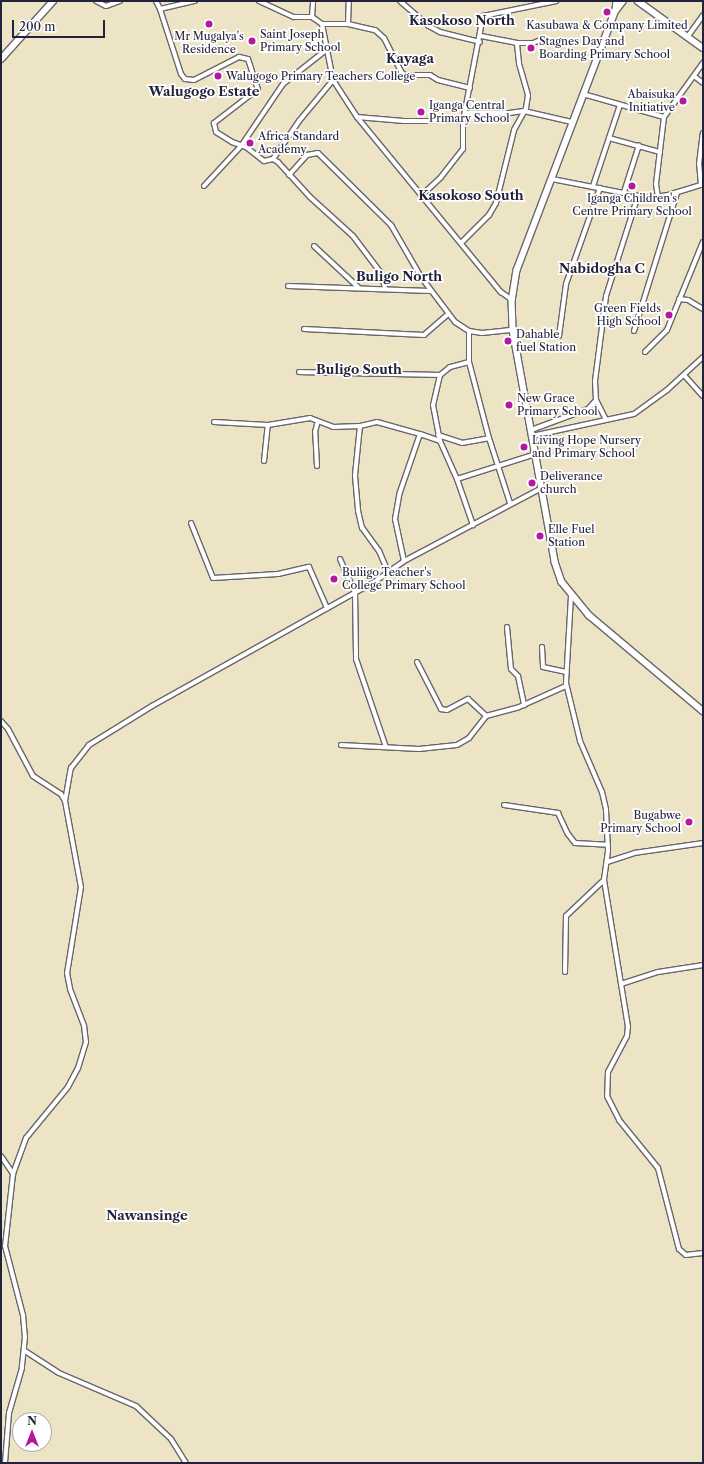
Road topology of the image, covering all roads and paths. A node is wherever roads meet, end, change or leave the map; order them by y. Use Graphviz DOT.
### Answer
graph roads {
  1 [pos="53,1"];
  2 [pos="96,1"];
  3 [pos="120,1"];
  4 [pos="156,1"];
  5 [pos="195,1"];
  6 [pos="259,1"];
  7 [pos="271,1"];
  8 [pos="313,1"];
  9 [pos="349,1"];
  10 [pos="400,1"];
  11 [pos="532,1"];
  12 [pos="556,1"];
  13 [pos="617,1"];
  14 [pos="623,1"];
  15 [pos="632,1"];
  16 [pos="640,2"];
  17 [pos="270,6"];
  18 [pos="533,6"];
  19 [pos="160,10"];
  20 [pos="616,10"];
  21 [pos="703,15"];
  22 [pos="312,17"];
  23 [pos="322,24"];
  24 [pos="348,24"];
  25 [pos="481,36"];
  26 [pos="688,36"];
  27 [pos="543,39"];
  28 [pos="480,42"];
  29 [pos="517,43"];
  30 [pos="703,48"];
  31 [pos="326,50"];
  32 [pos="1,59"];
  33 [pos="703,63"];
  34 [pos="694,76"];
  35 [pos="333,80"];
  36 [pos="703,84"];
  37 [pos="470,88"];
  38 [pos="583,94"];
  39 [pos="620,105"];
  40 [pos="524,111"];
  41 [pos="466,113"];
  42 [pos="357,117"];
  43 [pos="664,117"];
  44 [pos="463,121"];
  45 [pos="572,122"];
  46 [pos="703,133"];
  47 [pos="610,138"];
  48 [pos="241,146"];
  49 [pos="639,146"];
  50 [pos="660,152"];
  51 [pos="273,159"];
  52 [pos="289,175"];
  53 [pos="552,179"];
  54 [pos="702,185"];
  55 [pos="204,186"];
  56 [pos="593,186"];
  57 [pos="600,188"];
  58 [pos="624,192"];
  59 [pos="677,192"];
  60 [pos="422,195"];
  61 [pos="638,196"];
  62 [pos="658,197"];
  63 [pos="703,242"];
  64 [pos="460,243"];
  65 [pos="314,246"];
  66 [pos="288,286"];
  67 [pos="385,288"];
  68 [pos="359,289"];
  69 [pos="430,291"];
  70 [pos="679,299"];
  71 [pos="512,300"];
  72 [pos="703,309"];
  73 [pos="448,314"];
  74 [pos="304,329"];
  75 [pos="513,330"];
  76 [pos="469,331"];
  77 [pos="634,331"];
  78 [pos="559,336"];
  79 [pos="645,352"];
  80 [pos="703,357"];
  81 [pos="469,362"];
  82 [pos="299,372"];
  83 [pos="440,375"];
  84 [pos="684,375"];
  85 [pos="703,396"];
  86 [pos="596,400"];
  87 [pos="606,420"];
  88 [pos="318,421"];
  89 [pos="214,422"];
  90 [pos="268,425"];
  91 [pos="360,426"];
  92 [pos="532,433"];
  93 [pos="420,434"];
  94 [pos="438,435"];
  95 [pos="488,438"];
  96 [pos="440,441"];
  97 [pos="536,454"];
  98 [pos="264,460"];
  99 [pos="317,466"];
  100 [pos="497,467"];
  101 [pos="458,479"];
  102 [pos="542,488"];
  103 [pos="510,504"];
  104 [pos="191,523"];
  105 [pos="473,525"];
  106 [pos="340,560"];
  107 [pos="404,560"];
  108 [pos="388,572"];
  109 [pos="355,592"];
  110 [pos="571,596"];
  111 [pos="327,608"];
  112 [pos="507,627"];
  113 [pos="542,647"];
  114 [pos="417,662"];
  115 [pos="566,672"];
  116 [pos="566,686"];
  117 [pos="524,705"];
  118 [pos="703,711"];
  119 [pos="486,716"];
  120 [pos="1,721"];
  121 [pos="341,745"];
  122 [pos="386,747"];
  123 [pos="65,801"];
  124 [pos="504,805"];
  125 [pos="703,844"];
  126 [pos="608,845"];
  127 [pos="607,862"];
  128 [pos="604,880"];
  129 [pos="703,965"];
  130 [pos="565,972"];
  131 [pos="621,984"];
  132 [pos="1,1156"];
  133 [pos="13,1174"];
  134 [pos="703,1253"];
  135 [pos="25,1351"];
  136 [pos="5,1463"];
  137 [pos="186,1463"];
  1 -- 32 [label="main road"];
  2 -- 3 [label="street"];
  4 -- 19 [label="street"];
  5 -- 19 [label="street"];
  6 -- 17 [label="street"];
  7 -- 17 [label="street"];
  8 -- 22 [label="street"];
  9 -- 24 [label="street"];
  10 -- 28 [label="street"];
  11 -- 18 [label="street"];
  12 -- 18 [label="street"];
  13 -- 20 [label="street"];
  14 -- 20 [label="street"];
  15 -- 16 [label="street"];
  16 -- 26 [label="street"];
  17 -- 22 [label="street"];
  18 -- 25 [label="street"];
  19 -- 48 [label="street"];
  20 -- 38 [label="street"];
  21 -- 26 [label="street"];
  22 -- 23 [label="street"];
  23 -- 24 [label="street"];
  23 -- 31 [label="street"];
  24 -- 37 [label="street"];
  25 -- 28 [label="street"];
  25 -- 29 [label="street"];
  26 -- 30 [label="street"];
  27 -- 29 [label="street"];
  28 -- 37 [label="street"];
  29 -- 40 [label="street"];
  31 -- 35 [label="street"];
  31 -- 48 [label="street"];
  33 -- 34 [label="street"];
  34 -- 36 [label="street"];
  34 -- 43 [label="street"];
  35 -- 42 [label="street"];
  35 -- 51 [label="street"];
  37 -- 41 [label="street"];
  38 -- 39 [label="street"];
  38 -- 45 [label="street"];
  39 -- 43 [label="street"];
  39 -- 47 [label="street"];
  40 -- 41 [label="street"];
  40 -- 45 [label="street"];
  40 -- 64 [label="street"];
  41 -- 44 [label="street"];
  42 -- 44 [label="street"];
  42 -- 60 [label="street"];
  43 -- 50 [label="street"];
  44 -- 60 [label="street"];
  45 -- 53 [label="street"];
  46 -- 54 [label="street"];
  47 -- 49 [label="street"];
  47 -- 56 [label="street"];
  48 -- 51 [label="street"];
  48 -- 55 [label="street"];
  49 -- 50 [label="street"];
  49 -- 58 [label="street"];
  50 -- 62 [label="street"];
  51 -- 52 [label="street"];
  52 -- 67 [label="street"];
  52 -- 69 [label="street"];
  53 -- 56 [label="street"];
  53 -- 71 [label="street"];
  54 -- 59 [label="street"];
  56 -- 57 [label="street"];
  57 -- 58 [label="street"];
  57 -- 78 [label="street"];
  58 -- 61 [label="street"];
  59 -- 62 [label="street"];
  59 -- 77 [label="street"];
  60 -- 64 [label="street"];
  61 -- 62 [label="street"];
  61 -- 86 [label="street"];
  63 -- 70 [label="street"];
  64 -- 71 [label="street"];
  65 -- 68 [label="street"];
  66 -- 68 [label="street"];
  67 -- 68 [label="street"];
  67 -- 69 [label="street"];
  69 -- 73 [label="street"];
  70 -- 72 [label="street"];
  70 -- 79 [label="street"];
  71 -- 75 [label="street"];
  73 -- 74 [label="street"];
  73 -- 76 [label="street"];
  75 -- 76 [label="street"];
  75 -- 92 [label="street"];
  76 -- 81 [label="street"];
  80 -- 84 [label="street"];
  81 -- 83 [label="street"];
  81 -- 95 [label="street"];
  82 -- 83 [label="street"];
  83 -- 94 [label="street"];
  84 -- 85 [label="street"];
  84 -- 87 [label="street"];
  86 -- 87 [label="street"];
  86 -- 92 [label="street"];
  87 -- 92 [label="street"];
  88 -- 90 [label="street"];
  88 -- 91 [label="street"];
  88 -- 99 [label="street"];
  89 -- 90 [label="street"];
  90 -- 98 [label="street"];
  91 -- 93 [label="street"];
  91 -- 108 [label="street"];
  92 -- 97 [label="street"];
  93 -- 96 [label="street"];
  93 -- 107 [label="street"];
  94 -- 95 [label="street"];
  94 -- 96 [label="street"];
  95 -- 100 [label="street"];
  96 -- 101 [label="street"];
  97 -- 100 [label="street"];
  97 -- 102 [label="street"];
  100 -- 101 [label="street"];
  100 -- 103 [label="street"];
  101 -- 105 [label="street"];
  102 -- 103 [label="street"];
  102 -- 110 [label="street"];
  103 -- 105 [label="street"];
  104 -- 111 [label="street"];
  105 -- 107 [label="street"];
  106 -- 109 [label="street"];
  107 -- 108 [label="street"];
  108 -- 109 [label="street"];
  109 -- 111 [label="street"];
  109 -- 122 [label="street"];
  110 -- 115 [label="street"];
  110 -- 118 [label="street"];
  111 -- 123 [label="street"];
  112 -- 117 [label="street"];
  113 -- 115 [label="street"];
  114 -- 119 [label="street"];
  115 -- 116 [label="street"];
  116 -- 117 [label="street"];
  116 -- 126 [label="street"];
  117 -- 119 [label="street"];
  119 -- 122 [label="street"];
  120 -- 123 [label="street"];
  121 -- 122 [label="street"];
  123 -- 133 [label="street"];
  124 -- 126 [label="street"];
  125 -- 127 [label="street"];
  126 -- 127 [label="street"];
  127 -- 128 [label="street"];
  128 -- 130 [label="street"];
  128 -- 131 [label="street"];
  129 -- 131 [label="street"];
  131 -- 134 [label="street"];
  132 -- 133 [label="street"];
  133 -- 135 [label="street"];
  135 -- 136 [label="street"];
  135 -- 137 [label="street"];
}
